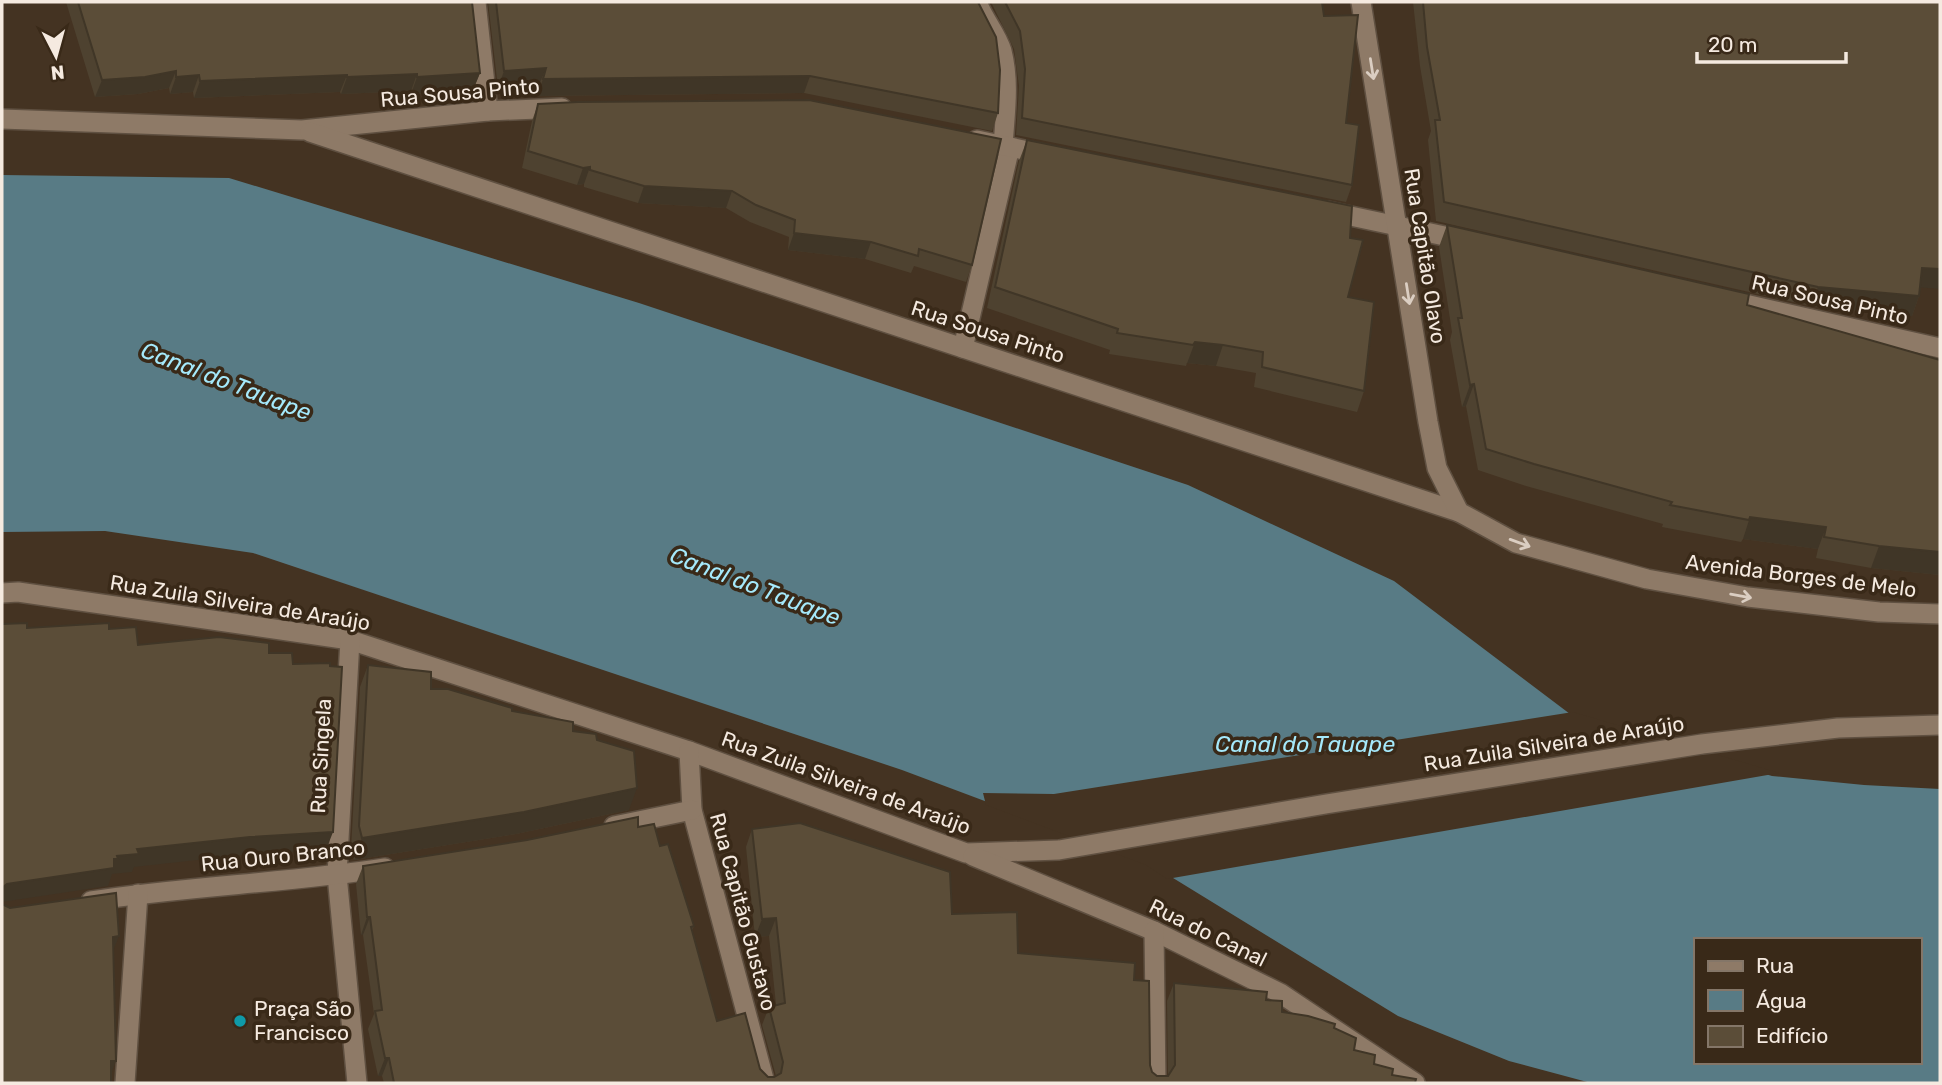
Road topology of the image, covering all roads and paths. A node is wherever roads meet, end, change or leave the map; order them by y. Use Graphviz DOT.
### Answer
graph roads {
  1 [pos="475,2"];
  2 [pos="977,2"];
  3 [pos="1361,2"];
  4 [pos="585,107"];
  5 [pos="488,111"];
  6 [pos="2,119"];
  7 [pos="302,130"];
  8 [pos="963,138"];
  9 [pos="1007,147"];
  10 [pos="1064,158"];
  11 [pos="1304,206"];
  12 [pos="1397,225"];
  13 [pos="1482,244"];
  14 [pos="1711,296"];
  15 [pos="963,348"];
  16 [pos="1940,348"];
  17 [pos="1460,512"];
  18 [pos="2,593"];
  19 [pos="1940,614"];
  20 [pos="351,640"];
  21 [pos="1940,724"];
  22 [pos="689,751"];
  23 [pos="692,810"];
  24 [pos="598,829"];
  25 [pos="966,853"];
  26 [pos="402,865"];
  27 [pos="337,875"];
  28 [pos="138,894"];
  29 [pos="70,904"];
  30 [pos="1154,931"];
  31 [pos="125,1083"];
  32 [pos="358,1083"];
  33 [pos="765,1083"];
  34 [pos="1156,1083"];
  35 [pos="1415,1083"];
  1 -- 5 [label="street"];
  2 -- 9 [label="street"];
  3 -- 12 [label="street, Rua Capitão Olavo, one-way"];
  4 -- 5 [label="street, Rua Sousa Pinto"];
  5 -- 7 [label="street, Rua Sousa Pinto"];
  6 -- 7 [label="street, Rua Sousa Pinto"];
  7 -- 15 [label="street, Rua Sousa Pinto"];
  8 -- 9 [label="street"];
  9 -- 10 [label="street"];
  9 -- 15 [label="street"];
  11 -- 12 [label="street"];
  12 -- 13 [label="street"];
  12 -- 17 [label="street, Rua Capitão Olavo, one-way"];
  14 -- 16 [label="street, Rua Sousa Pinto"];
  15 -- 17 [label="street, Rua Sousa Pinto"];
  17 -- 19 [label="street, Avenida Borges de Melo, one-way"];
  18 -- 20 [label="street, Rua Zuila Silveira de Araújo"];
  20 -- 22 [label="street, Rua Zuila Silveira de Araújo"];
  20 -- 27 [label="street, Rua Singela"];
  21 -- 25 [label="street, Rua Zuila Silveira de Araújo"];
  22 -- 23 [label="street, Rua Capitão Gustavo"];
  22 -- 25 [label="street, Rua Zuila Silveira de Araújo"];
  23 -- 24 [label="street"];
  23 -- 33 [label="street, Rua Capitão Gustavo"];
  25 -- 30 [label="street, Rua do Canal"];
  26 -- 27 [label="street, Rua Ouro Branco"];
  27 -- 28 [label="street, Rua Ouro Branco"];
  27 -- 32 [label="street, Rua Singela"];
  28 -- 29 [label="street, Rua Ouro Branco"];
  28 -- 31 [label="street"];
  30 -- 34 [label="street"];
  30 -- 35 [label="street, Rua do Canal"];
}
